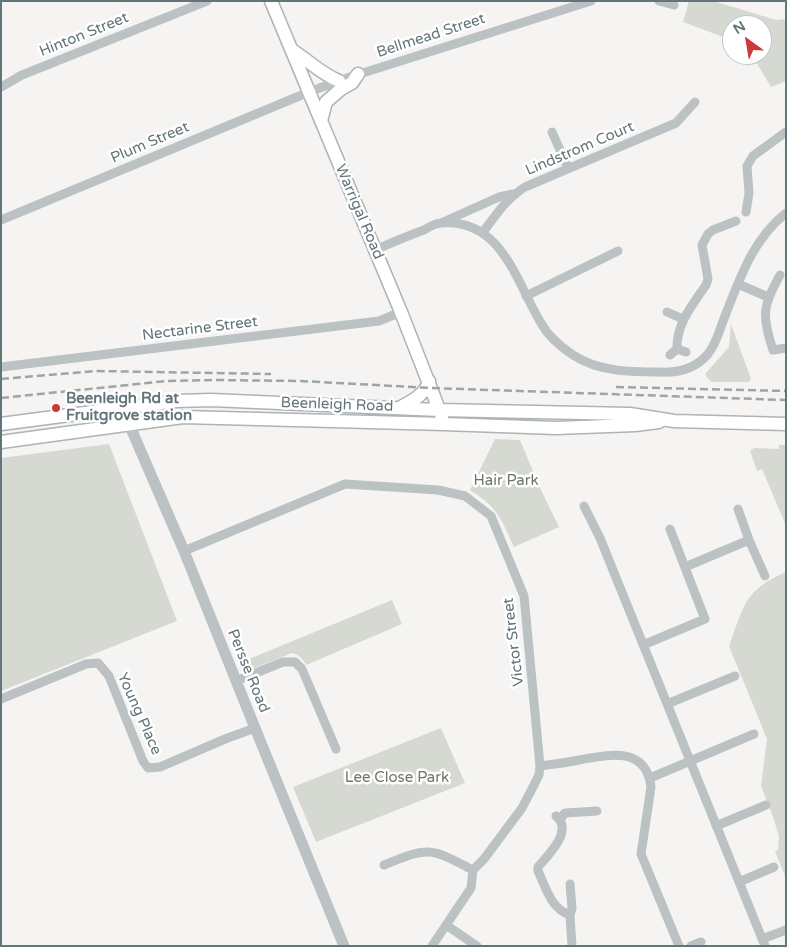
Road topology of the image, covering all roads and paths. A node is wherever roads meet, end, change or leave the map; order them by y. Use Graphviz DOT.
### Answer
graph roads {
  1 [pos="207,1"];
  2 [pos="271,1"];
  3 [pos="591,1"];
  4 [pos="659,1"];
  5 [pos="674,5"];
  6 [pos="292,50"];
  7 [pos="358,74"];
  8 [pos="339,81"];
  9 [pos="1,87"];
  10 [pos="309,92"];
  11 [pos="695,102"];
  12 [pos="321,121"];
  13 [pos="552,132"];
  14 [pos="786,132"];
  15 [pos="568,168"];
  16 [pos="513,194"];
  17 [pos="746,212"];
  18 [pos="786,213"];
  19 [pos="1,220"];
  20 [pos="736,221"];
  21 [pos="440,223"];
  22 [pos="483,232"];
  23 [pos="375,250"];
  24 [pos="618,251"];
  25 [pos="780,275"];
  26 [pos="738,284"];
  27 [pos="526,296"];
  28 [pos="768,297"];
  29 [pos="401,312"];
  30 [pos="667,312"];
  31 [pos="683,319"];
  32 [pos="786,348"];
  33 [pos="670,356"];
  34 [pos="1,367"];
  35 [pos="429,382"];
  36 [pos="401,407"];
  37 [pos="126,408"];
  38 [pos="439,410"];
  39 [pos="674,421"];
  40 [pos="1,424"];
  41 [pos="129,424"];
  42 [pos="444,424"];
  43 [pos="786,424"];
  44 [pos="1,442"];
  45 [pos="584,506"];
  46 [pos="738,509"];
  47 [pos="589,517"];
  48 [pos="599,519"];
  49 [pos="670,529"];
  50 [pos="749,540"];
  51 [pos="184,551"];
  52 [pos="685,568"];
  53 [pos="765,576"];
  54 [pos="643,645"];
  55 [pos="735,676"];
  56 [pos="236,681"];
  57 [pos="1,699"];
  58 [pos="667,704"];
  59 [pos="254,728"];
  60 [pos="754,734"];
  61 [pos="336,749"];
  62 [pos="690,761"];
  63 [pos="540,766"];
  64 [pos="650,778"];
  65 [pos="766,805"];
  66 [pos="597,810"];
  67 [pos="716,826"];
  68 [pos="384,865"];
  69 [pos="774,867"];
  70 [pos="473,870"];
  71 [pos="739,882"];
  72 [pos="570,884"];
  73 [pos="570,915"];
  74 [pos="446,925"];
  75 [pos="786,930"];
  76 [pos="701,942"];
  77 [pos="764,943"];
  78 [pos="344,946"];
  79 [pos="432,946"];
  80 [pos="478,946"];
  81 [pos="572,946"];
  82 [pos="679,946"];
  83 [pos="691,946"];
  1 -- 9 [label="street, Hinton Street"];
  2 -- 6 [label="main road, Warrigal Road"];
  3 -- 7 [label="street, Bellmead Street"];
  4 -- 5 [label="street"];
  6 -- 8 [label="main road"];
  6 -- 10 [label="main road, Warrigal Road"];
  7 -- 8 [label="street, Bellmead Street"];
  7 -- 12 [label="main road"];
  8 -- 10 [label="street, Bellmead Street"];
  10 -- 12 [label="main road, Warrigal Road"];
  10 -- 19 [label="street, Plum Street"];
  11 -- 15 [label="street, Lindstrom Court"];
  12 -- 23 [label="main road, Warrigal Road"];
  13 -- 15 [label="street"];
  14 -- 17 [label="street"];
  15 -- 16 [label="street, Lindstrom Court"];
  16 -- 21 [label="street"];
  16 -- 22 [label="street, Lindstrom Court"];
  18 -- 26 [label="street"];
  20 -- 31 [label="street"];
  21 -- 22 [label="street"];
  21 -- 23 [label="street"];
  22 -- 27 [label="street"];
  23 -- 29 [label="main road, Warrigal Road"];
  24 -- 27 [label="street"];
  25 -- 28 [label="street"];
  26 -- 27 [label="street"];
  26 -- 28 [label="street"];
  28 -- 32 [label="street"];
  29 -- 34 [label="street, Nectarine Street"];
  29 -- 35 [label="main road, Warrigal Road"];
  30 -- 31 [label="street"];
  31 -- 33 [label="street"];
  35 -- 36 [label="main road"];
  35 -- 38 [label="main road, Warrigal Road"];
  36 -- 37 [label="main road, Beenleigh Road"];
  36 -- 38 [label="main road, Beenleigh Road"];
  37 -- 40 [label="main road, Beenleigh Road"];
  37 -- 41 [label="street, Persse Road"];
  38 -- 39 [label="main road, Beenleigh Road"];
  38 -- 42 [label="main road, Warrigal Road"];
  39 -- 42 [label="main road, Beenleigh Road"];
  39 -- 43 [label="main road, Beenleigh Road"];
  41 -- 42 [label="main road, Beenleigh Road"];
  41 -- 44 [label="main road, Beenleigh Road"];
  41 -- 51 [label="street, Persse Road"];
  45 -- 47 [label="street"];
  46 -- 50 [label="street"];
  47 -- 48 [label="street"];
  47 -- 54 [label="street"];
  49 -- 52 [label="street"];
  50 -- 52 [label="street"];
  50 -- 53 [label="street"];
  51 -- 56 [label="street, Persse Road"];
  51 -- 63 [label="street, Victor Street"];
  52 -- 54 [label="street"];
  54 -- 58 [label="street"];
  55 -- 58 [label="street"];
  56 -- 59 [label="street, Persse Road"];
  56 -- 61 [label="street"];
  57 -- 59 [label="street, Young Place"];
  58 -- 62 [label="street"];
  59 -- 78 [label="street, Persse Road"];
  60 -- 62 [label="street"];
  62 -- 64 [label="street"];
  62 -- 67 [label="street"];
  63 -- 64 [label="street"];
  63 -- 70 [label="street, Victor Street"];
  64 -- 82 [label="street"];
  65 -- 67 [label="street"];
  66 -- 73 [label="street"];
  67 -- 71 [label="street"];
  68 -- 70 [label="street"];
  69 -- 71 [label="street"];
  70 -- 74 [label="street, Victor Street"];
  71 -- 77 [label="street"];
  72 -- 73 [label="street"];
  73 -- 81 [label="street"];
  74 -- 79 [label="street, Victor Street"];
  74 -- 80 [label="street"];
  75 -- 77 [label="street"];
  76 -- 83 [label="street"];
}
